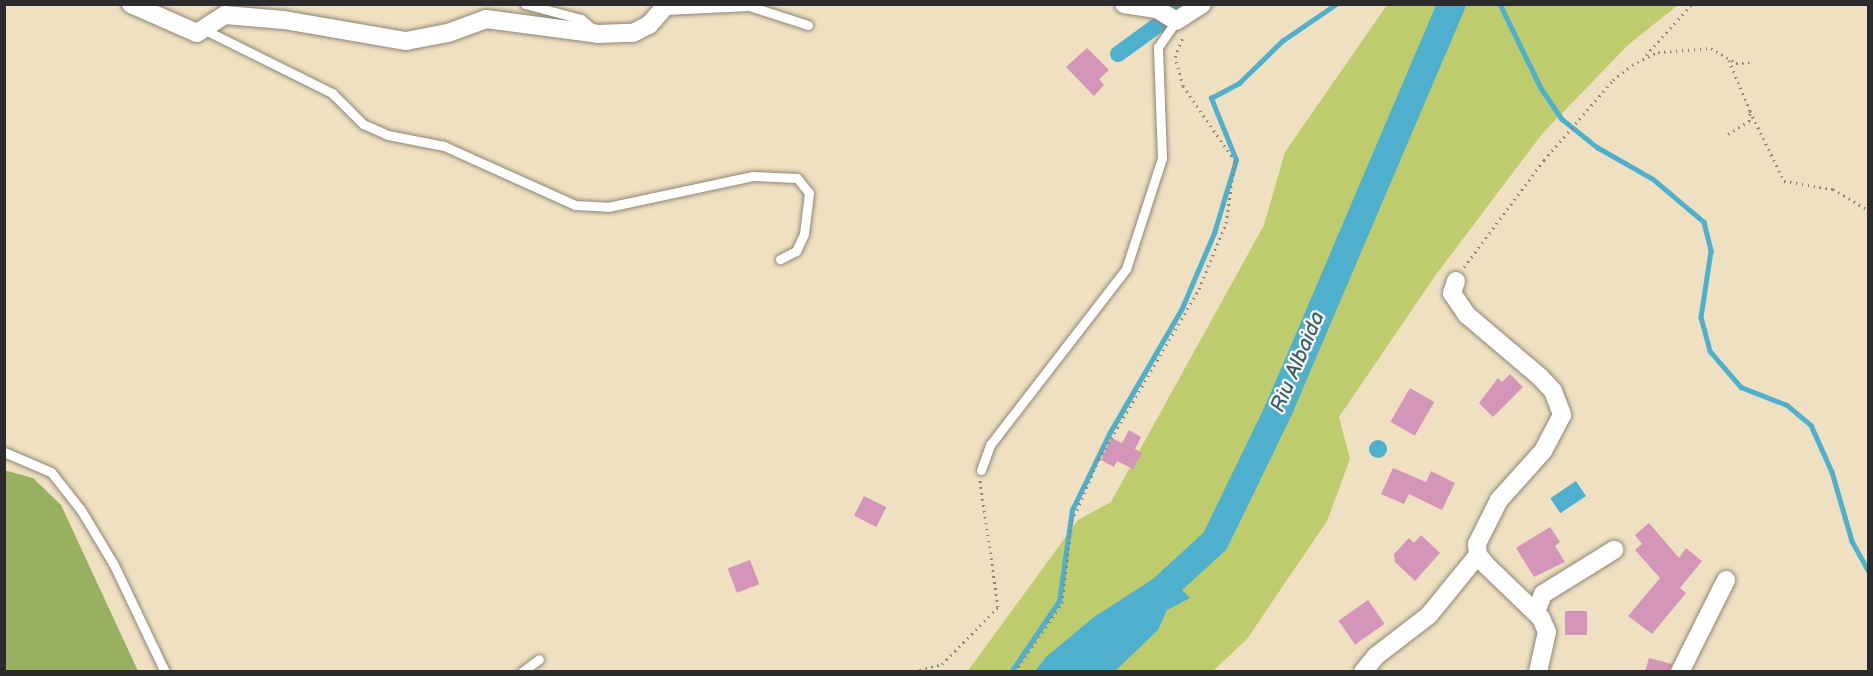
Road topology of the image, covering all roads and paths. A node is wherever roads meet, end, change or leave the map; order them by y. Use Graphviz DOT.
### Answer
graph roads {
  1 [pos="131,4"];
  2 [pos="525,4"];
  3 [pos="1124,4"];
  4 [pos="1202,4"];
  5 [pos="1692,4"];
  6 [pos="665,7"];
  7 [pos="808,25"];
  8 [pos="1180,27"];
  9 [pos="203,29"];
  10 [pos="598,34"];
  11 [pos="1645,57"];
  12 [pos="1729,60"];
  13 [pos="1752,62"];
  14 [pos="1750,111"];
  15 [pos="1728,134"];
  16 [pos="1869,210"];
  17 [pos="780,258"];
  18 [pos="1456,281"];
  19 [pos="4,452"];
  20 [pos="981,471"];
  21 [pos="1614,550"];
  22 [pos="1478,555"];
  23 [pos="1726,580"];
  24 [pos="1536,612"];
  25 [pos="538,659"];
  26 [pos="165,672"];
  27 [pos="522,672"];
  28 [pos="812,672"];
  29 [pos="895,672"];
  30 [pos="914,672"];
  31 [pos="1015,672"];
  32 [pos="1363,672"];
  33 [pos="1538,672"];
  34 [pos="1680,672"];
  1 -- 9 [label="street"];
  2 -- 10 [label="lane"];
  3 -- 8 [label="street"];
  4 -- 8 [label="street"];
  5 -- 11 [label="path"];
  6 -- 7 [label="lane"];
  6 -- 10 [label="street"];
  8 -- 20 [label="lane"];
  8 -- 31 [label="path"];
  9 -- 10 [label="street"];
  9 -- 17 [label="lane"];
  11 -- 12 [label="path"];
  11 -- 18 [label="path"];
  12 -- 13 [label="path"];
  12 -- 14 [label="path"];
  14 -- 15 [label="path"];
  14 -- 16 [label="path"];
  18 -- 22 [label="street"];
  19 -- 26 [label="lane"];
  20 -- 30 [label="path"];
  21 -- 24 [label="street"];
  22 -- 24 [label="street"];
  22 -- 32 [label="street"];
  23 -- 34 [label="street"];
  24 -- 33 [label="street"];
  25 -- 27 [label="lane"];
  28 -- 29 [label="path"];
}
